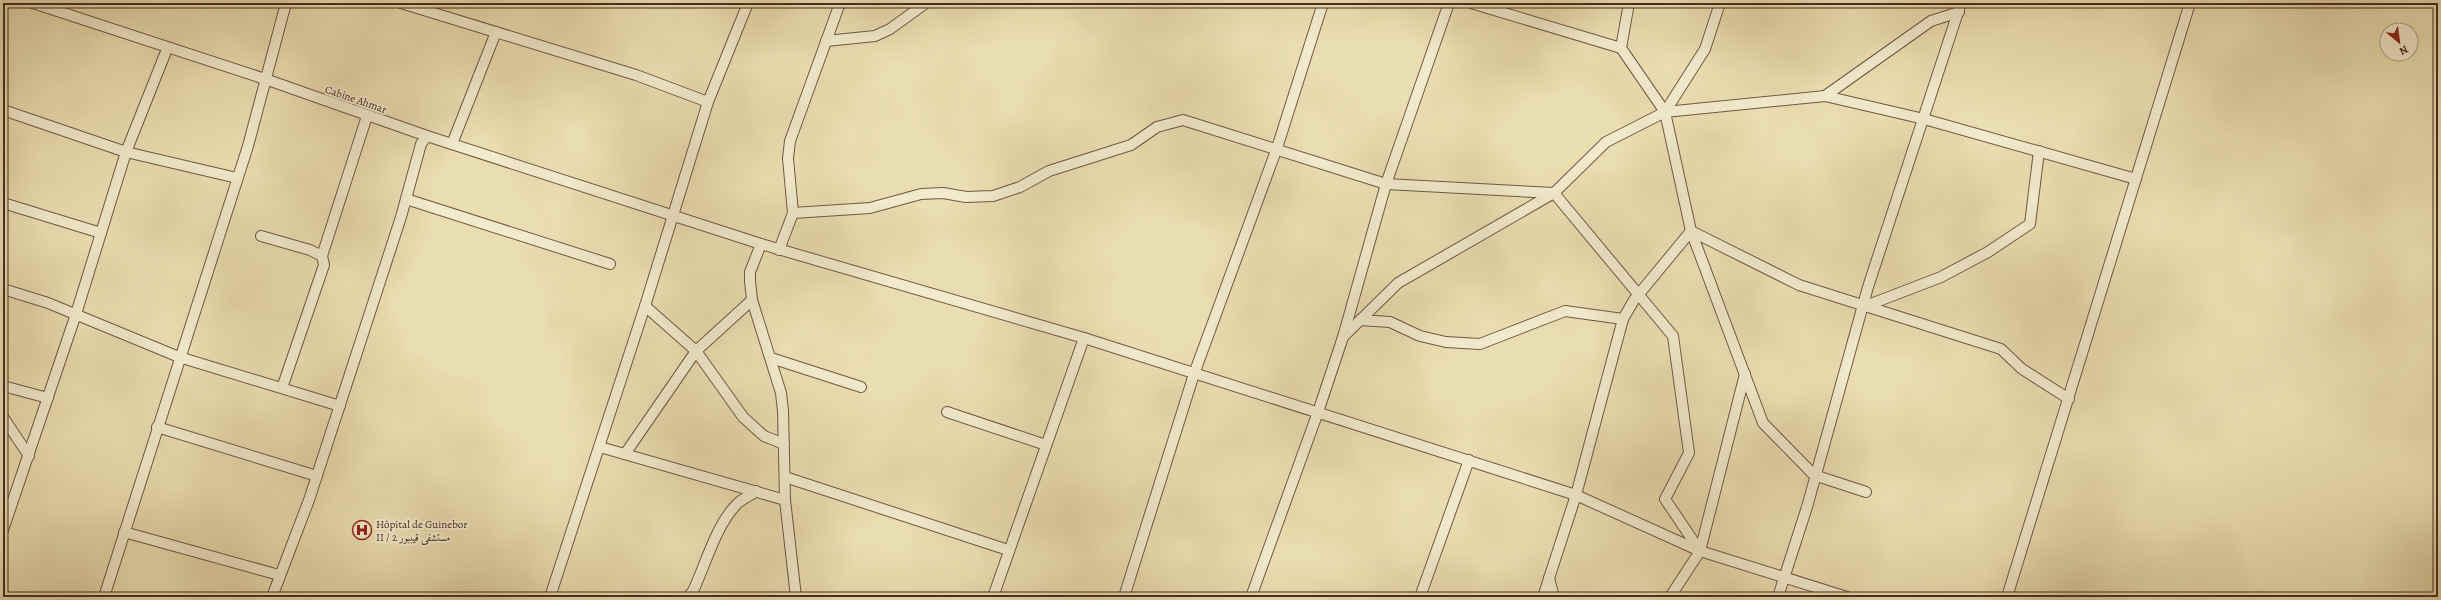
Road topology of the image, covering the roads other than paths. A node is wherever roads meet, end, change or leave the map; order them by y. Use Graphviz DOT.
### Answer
graph roads {
  1 [pos="32,3"];
  2 [pos="286,3"];
  3 [pos="401,3"];
  4 [pos="748,3"];
  5 [pos="840,3"];
  6 [pos="926,3"];
  7 [pos="1323,3"];
  8 [pos="1449,3"];
  9 [pos="1471,3"];
  10 [pos="1629,3"];
  11 [pos="1720,3"];
  12 [pos="2190,3"];
  13 [pos="1960,7"];
  14 [pos="496,32"];
  15 [pos="826,41"];
  16 [pos="1621,48"];
  17 [pos="167,49"];
  18 [pos="265,79"];
  19 [pos="1825,96"];
  20 [pos="708,102"];
  21 [pos="3,110"];
  22 [pos="1665,112"];
  23 [pos="367,116"];
  24 [pos="1924,118"];
  25 [pos="427,136"];
  26 [pos="452,144"];
  27 [pos="1277,148"];
  28 [pos="2039,151"];
  29 [pos="126,152"];
  30 [pos="237,178"];
  31 [pos="2136,179"];
  32 [pos="1386,184"];
  33 [pos="1554,193"];
  34 [pos="406,199"];
  35 [pos="3,203"];
  36 [pos="793,214"];
  37 [pos="672,215"];
  38 [pos="1691,231"];
  39 [pos="101,233"];
  40 [pos="261,236"];
  41 [pos="761,244"];
  42 [pos="779,250"];
  43 [pos="322,256"];
  44 [pos="610,264"];
  45 [pos="3,289"];
  46 [pos="1638,295"];
  47 [pos="752,300"];
  48 [pos="645,306"];
  49 [pos="1863,307"];
  50 [pos="76,314"];
  51 [pos="1623,319"];
  52 [pos="1360,320"];
  53 [pos="1343,337"];
  54 [pos="1084,338"];
  55 [pos="696,351"];
  56 [pos="179,357"];
  57 [pos="771,358"];
  58 [pos="1194,374"];
  59 [pos="1745,374"];
  60 [pos="3,386"];
  61 [pos="861,387"];
  62 [pos="282,388"];
  63 [pos="48,398"];
  64 [pos="2069,398"];
  65 [pos="340,406"];
  66 [pos="947,412"];
  67 [pos="1318,412"];
  68 [pos="3,417"];
  69 [pos="157,427"];
  70 [pos="784,444"];
  71 [pos="1046,445"];
  72 [pos="600,446"];
  73 [pos="625,454"];
  74 [pos="29,456"];
  75 [pos="1469,460"];
  76 [pos="1814,475"];
  77 [pos="317,476"];
  78 [pos="785,477"];
  79 [pos="756,491"];
  80 [pos="1866,492"];
  81 [pos="1576,495"];
  82 [pos="785,500"];
  83 [pos="3,530"];
  84 [pos="124,532"];
  85 [pos="1008,550"];
  86 [pos="1700,551"];
  87 [pos="279,575"];
  88 [pos="1784,577"];
  89 [pos="1549,578"];
  90 [pos="104,597"];
  91 [pos="272,597"];
  92 [pos="550,597"];
  93 [pos="688,597"];
  94 [pos="796,597"];
  95 [pos="993,597"];
  96 [pos="1124,597"];
  97 [pos="1251,597"];
  98 [pos="1420,597"];
  99 [pos="1542,597"];
  100 [pos="1554,597"];
  101 [pos="1670,597"];
  102 [pos="1778,597"];
  103 [pos="1847,597"];
  104 [pos="2007,597"];
  1 -- 17 [label="street, Cabine Ahmar"];
  2 -- 18 [label="street"];
  3 -- 14 [label="street"];
  4 -- 20 [label="street"];
  5 -- 15 [label="street"];
  6 -- 15 [label="street"];
  7 -- 27 [label="street"];
  8 -- 32 [label="street"];
  9 -- 16 [label="street"];
  10 -- 16 [label="street"];
  11 -- 22 [label="street"];
  12 -- 31 [label="street"];
  13 -- 19 [label="street"];
  13 -- 24 [label="street"];
  14 -- 20 [label="street"];
  14 -- 26 [label="street"];
  15 -- 36 [label="street"];
  16 -- 22 [label="street"];
  17 -- 18 [label="street, Cabine Ahmar"];
  17 -- 29 [label="street"];
  18 -- 23 [label="street, Cabine Ahmar"];
  18 -- 30 [label="street"];
  19 -- 22 [label="street"];
  19 -- 24 [label="street"];
  20 -- 37 [label="street"];
  21 -- 29 [label="street"];
  22 -- 33 [label="street"];
  22 -- 38 [label="street"];
  23 -- 25 [label="street, Cabine Ahmar"];
  23 -- 43 [label="street"];
  24 -- 28 [label="street"];
  24 -- 49 [label="street"];
  25 -- 26 [label="street, Cabine Ahmar"];
  25 -- 34 [label="street"];
  26 -- 37 [label="street, Cabine Ahmar"];
  27 -- 32 [label="street"];
  27 -- 36 [label="street"];
  27 -- 58 [label="street"];
  28 -- 31 [label="street"];
  28 -- 49 [label="street"];
  29 -- 30 [label="street"];
  29 -- 39 [label="street"];
  30 -- 56 [label="street"];
  31 -- 64 [label="street"];
  32 -- 33 [label="street"];
  32 -- 53 [label="street"];
  33 -- 46 [label="street"];
  33 -- 52 [label="street"];
  34 -- 44 [label="street"];
  34 -- 65 [label="street"];
  35 -- 39 [label="street"];
  36 -- 42 [label="street"];
  37 -- 41 [label="street, Cabine Ahmar"];
  37 -- 48 [label="street"];
  38 -- 46 [label="street"];
  38 -- 49 [label="street"];
  38 -- 59 [label="street"];
  39 -- 50 [label="street"];
  40 -- 43 [label="street"];
  41 -- 42 [label="street, Cabine Ahmar"];
  41 -- 47 [label="street"];
  42 -- 54 [label="street, Cabine Ahmar"];
  43 -- 62 [label="street"];
  45 -- 50 [label="street"];
  46 -- 51 [label="street"];
  46 -- 86 [label="street"];
  47 -- 55 [label="street"];
  47 -- 57 [label="street"];
  48 -- 55 [label="street"];
  48 -- 72 [label="street"];
  49 -- 64 [label="street"];
  49 -- 76 [label="street"];
  50 -- 56 [label="street"];
  50 -- 63 [label="street"];
  51 -- 52 [label="street"];
  51 -- 81 [label="street"];
  52 -- 53 [label="street"];
  53 -- 67 [label="street"];
  54 -- 58 [label="street, Cabine Ahmar"];
  54 -- 71 [label="street"];
  55 -- 70 [label="street"];
  55 -- 73 [label="street"];
  56 -- 62 [label="street"];
  56 -- 69 [label="street"];
  57 -- 61 [label="street"];
  57 -- 70 [label="street"];
  58 -- 67 [label="street, Cabine Ahmar"];
  58 -- 96 [label="street"];
  59 -- 76 [label="street"];
  59 -- 86 [label="street"];
  60 -- 63 [label="street"];
  62 -- 65 [label="street"];
  63 -- 74 [label="street"];
  64 -- 104 [label="street"];
  65 -- 77 [label="street"];
  66 -- 71 [label="street"];
  67 -- 75 [label="street, Cabine Ahmar"];
  67 -- 97 [label="street"];
  68 -- 74 [label="street"];
  69 -- 77 [label="street"];
  69 -- 84 [label="street"];
  70 -- 78 [label="street"];
  71 -- 85 [label="street"];
  72 -- 73 [label="street"];
  72 -- 92 [label="street"];
  73 -- 79 [label="street"];
  74 -- 83 [label="street"];
  75 -- 81 [label="street, Cabine Ahmar"];
  75 -- 98 [label="street"];
  76 -- 80 [label="street"];
  76 -- 88 [label="street"];
  77 -- 87 [label="street"];
  78 -- 82 [label="street"];
  78 -- 85 [label="street"];
  79 -- 82 [label="street"];
  79 -- 93 [label="street"];
  81 -- 86 [label="street, Cabine Ahmar"];
  81 -- 89 [label="street"];
  82 -- 94 [label="street"];
  84 -- 87 [label="street"];
  84 -- 90 [label="street"];
  85 -- 95 [label="street"];
  86 -- 88 [label="street, Cabine Ahmar"];
  86 -- 101 [label="street"];
  87 -- 91 [label="street"];
  88 -- 102 [label="street"];
  88 -- 103 [label="street, Cabine Ahmar"];
  89 -- 99 [label="street"];
  89 -- 100 [label="street"];
}
